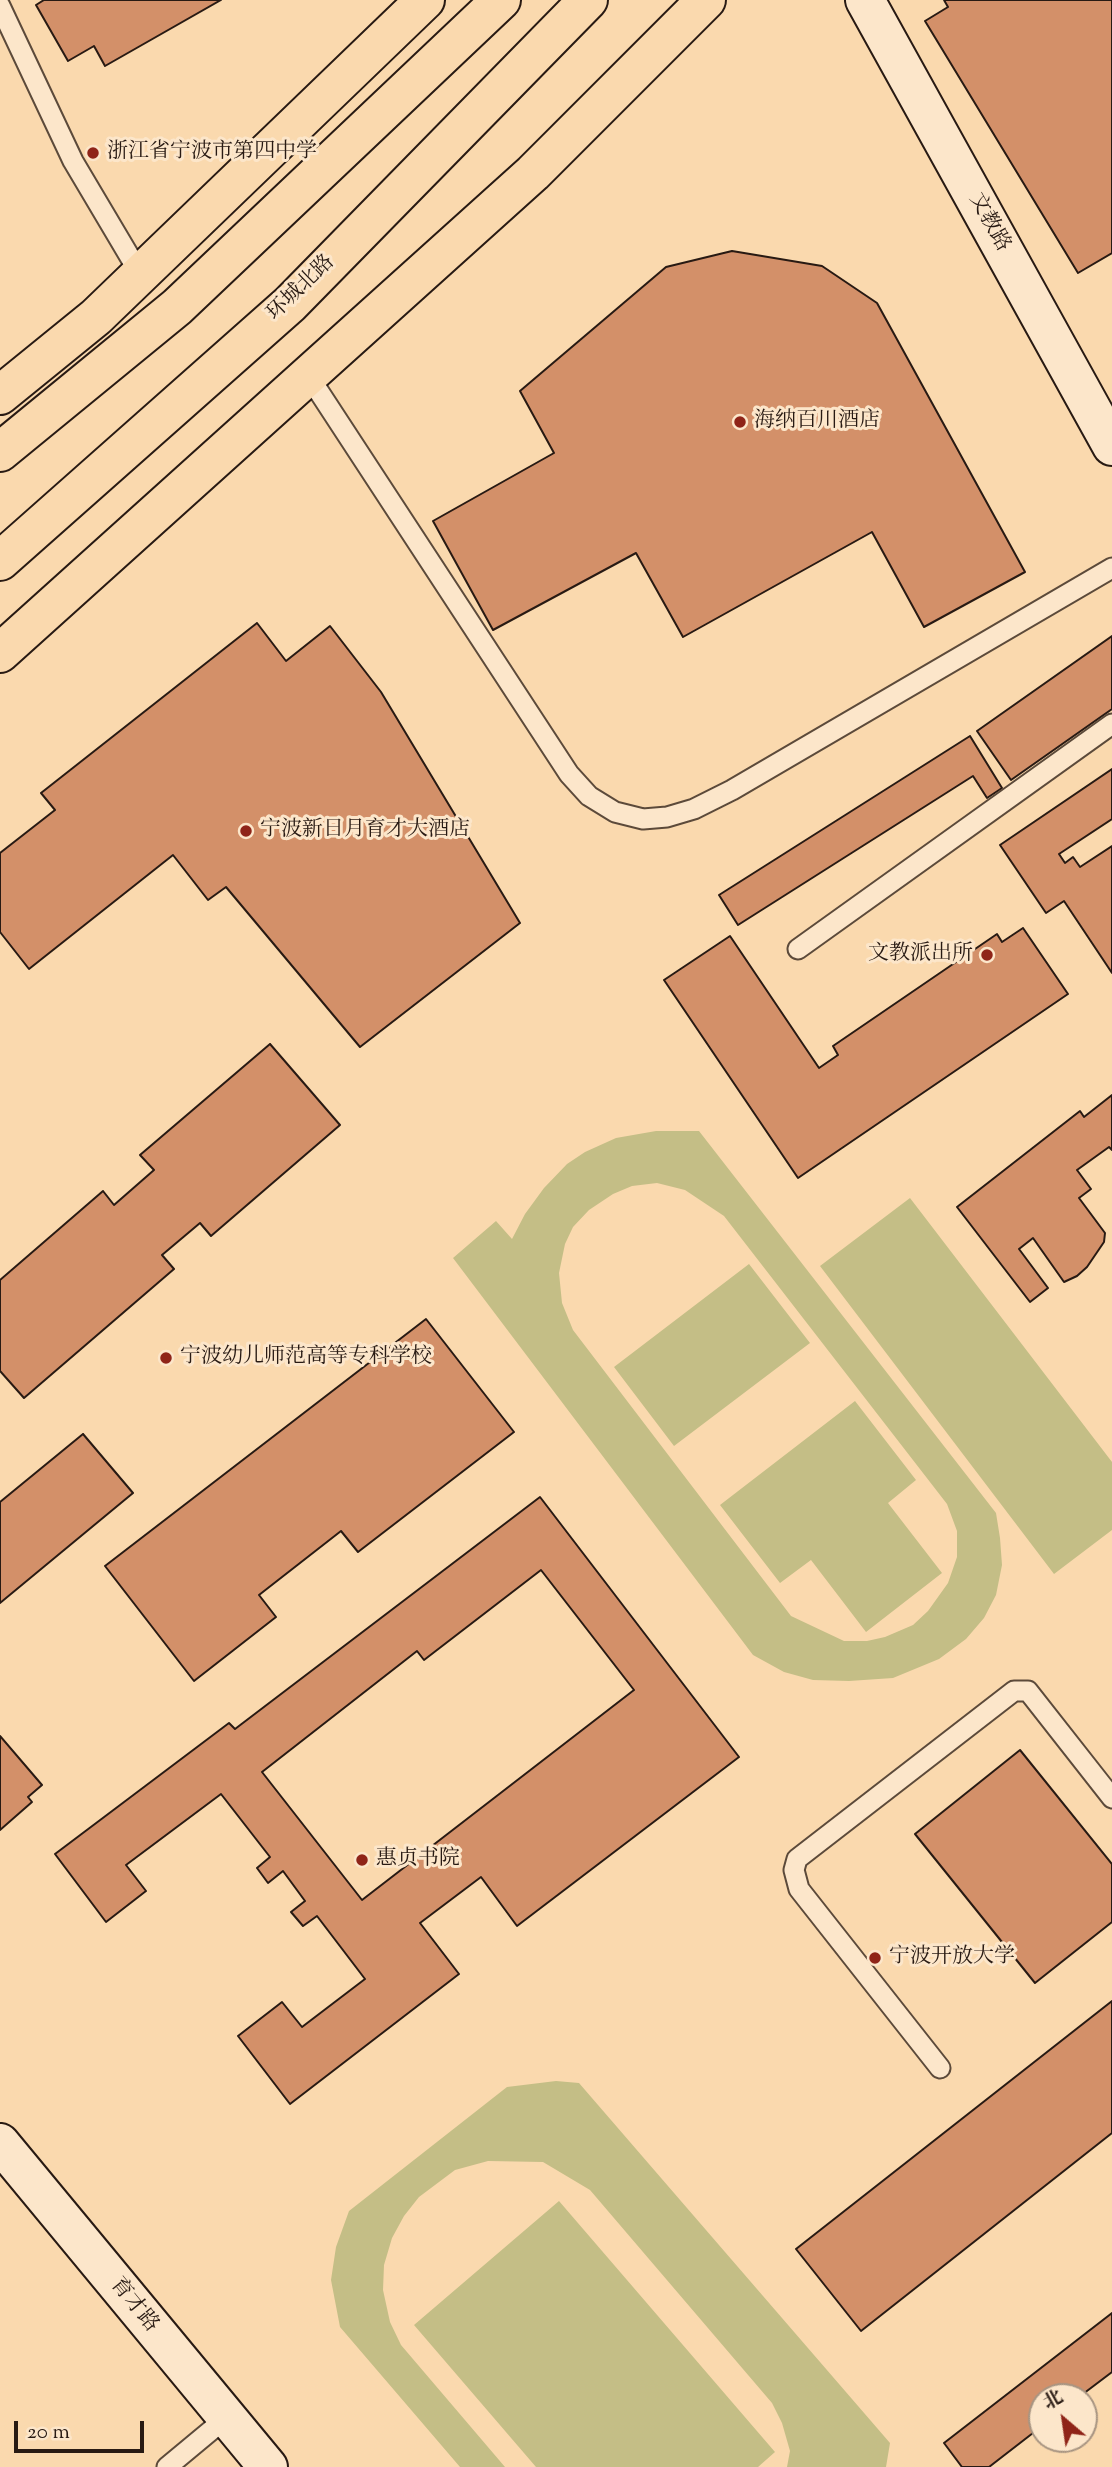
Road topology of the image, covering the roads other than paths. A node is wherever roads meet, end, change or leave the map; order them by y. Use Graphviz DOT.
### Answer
graph roads {
  1 [pos="425,0"];
  2 [pos="501,0"];
  3 [pos="589,0"];
  4 [pos="706,0"];
  5 [pos="865,0"];
  6 [pos="0,6"];
  7 [pos="140,274"];
  8 [pos="308,375"];
  9 [pos="0,395"];
  10 [pos="1112,446"];
  11 [pos="0,452"];
  12 [pos="0,561"];
  13 [pos="1112,568"];
  14 [pos="0,653"];
  15 [pos="1112,724"];
  16 [pos="798,949"];
  17 [pos="1112,1798"];
  18 [pos="940,2068"];
  19 [pos="0,2143"];
  20 [pos="226,2418"];
  21 [pos="167,2467"];
  22 [pos="268,2467"];
  1 -- 7 [label="main road"];
  2 -- 11 [label="main road"];
  3 -- 12 [label="main road, 环城北路"];
  4 -- 8 [label="main road"];
  5 -- 10 [label="street, 文教路"];
  6 -- 7 [label="lane"];
  7 -- 9 [label="main road"];
  8 -- 13 [label="lane"];
  8 -- 14 [label="main road"];
  15 -- 16 [label="lane"];
  17 -- 18 [label="lane"];
  19 -- 20 [label="street, 育才路"];
  20 -- 21 [label="lane"];
  20 -- 22 [label="street, 育才路"];
}
